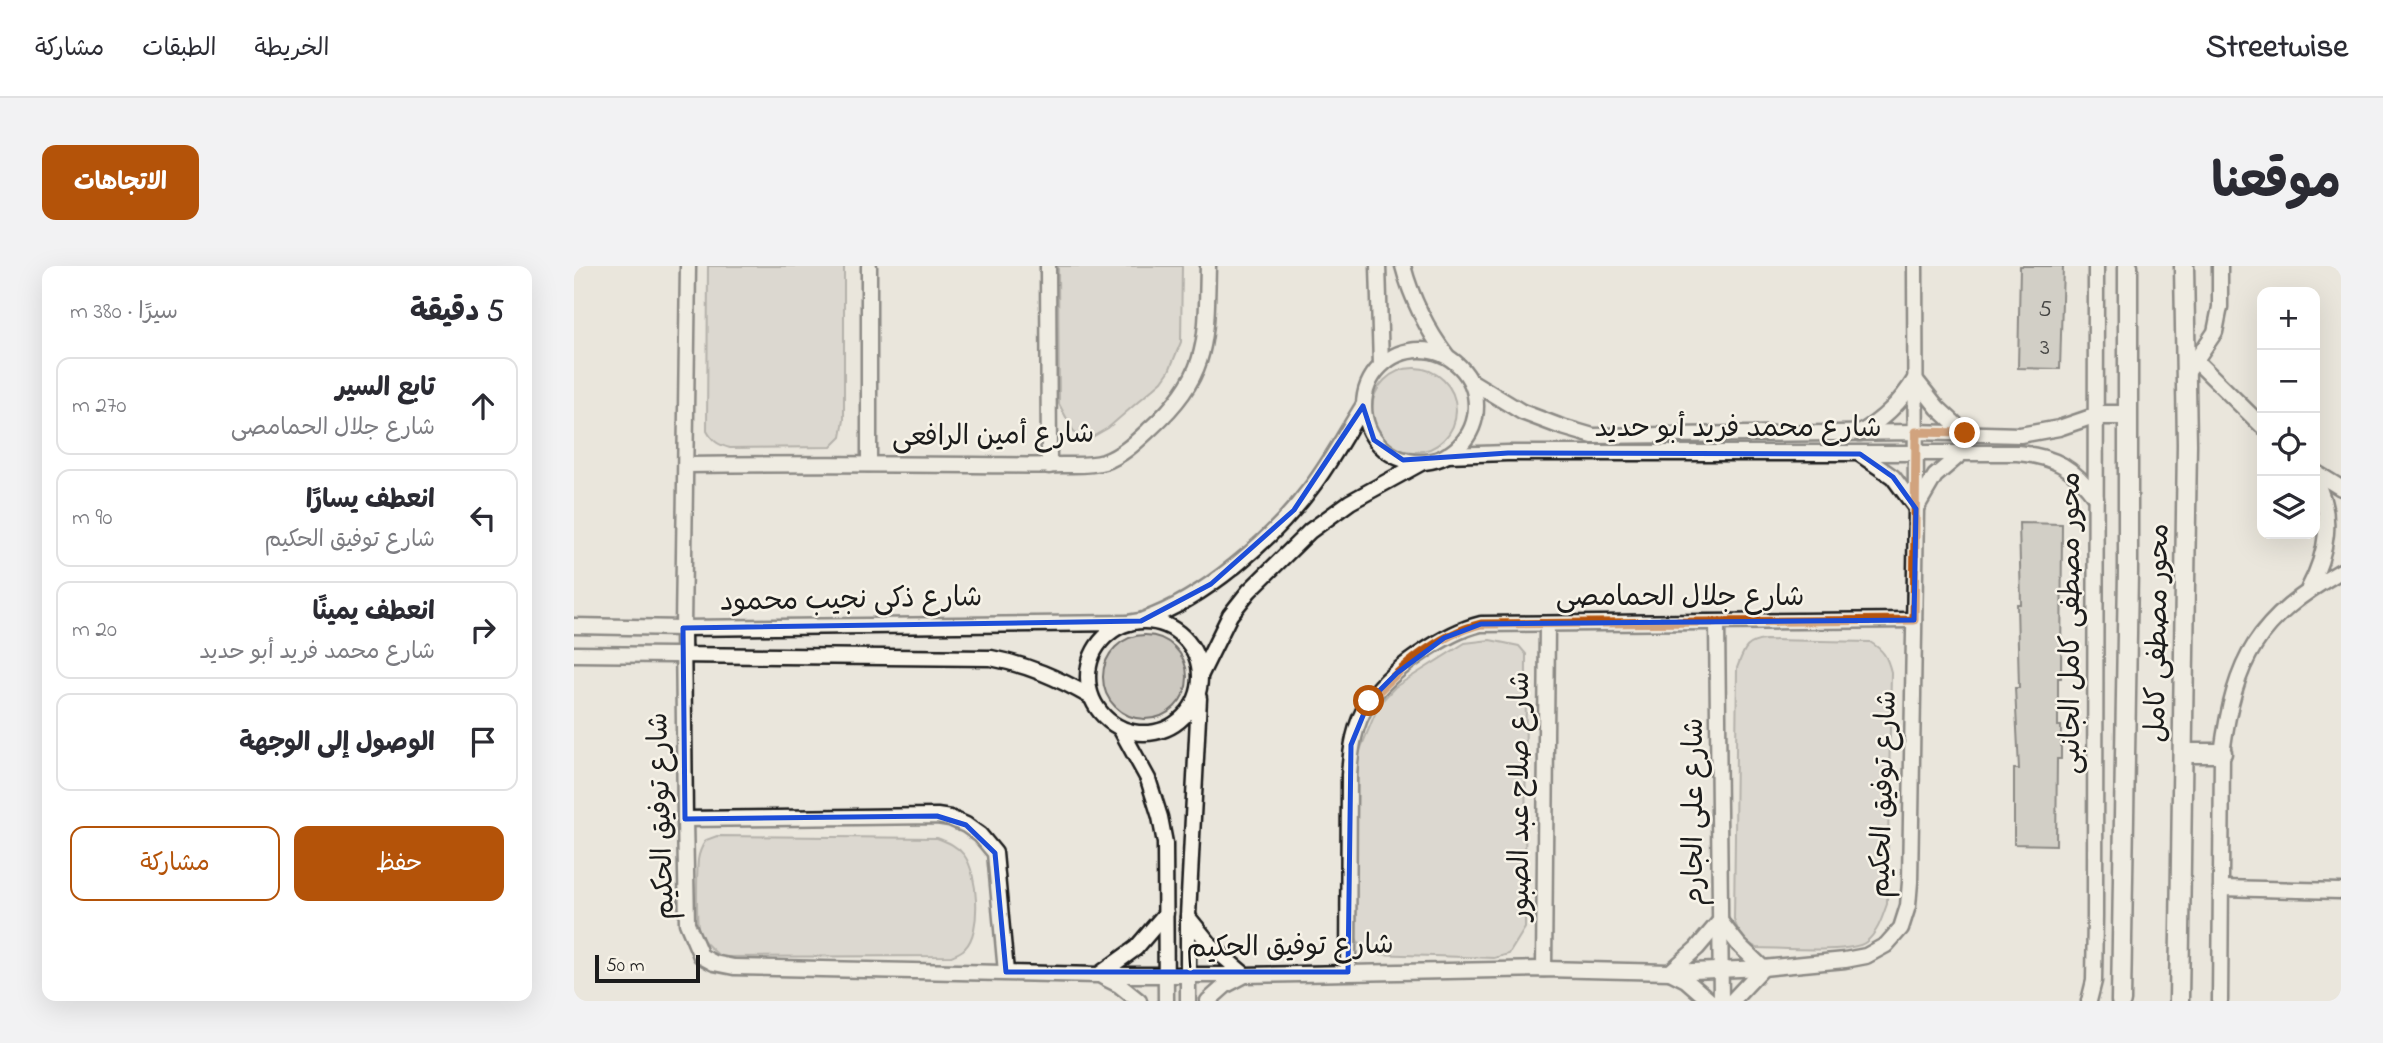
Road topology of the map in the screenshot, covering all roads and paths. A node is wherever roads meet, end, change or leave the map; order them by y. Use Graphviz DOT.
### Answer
graph roads {
  1 [pos="688,266"];
  2 [pos="869,266"];
  3 [pos="1048,266"];
  4 [pos="1208,266"];
  5 [pos="1378,266"];
  6 [pos="1403,266"];
  7 [pos="1915,266"];
  8 [pos="2096,266"];
  9 [pos="2128,266"];
  10 [pos="2184,266"];
  11 [pos="2220,266"];
  12 [pos="1448,357"];
  13 [pos="2190,362"];
  14 [pos="1381,365"];
  15 [pos="1915,379"];
  16 [pos="1471,381"];
  17 [pos="1363,405"];
  18 [pos="2097,415"];
  19 [pos="2127,415"];
  20 [pos="2257,422"];
  21 [pos="1916,432"];
  22 [pos="1965,433"];
  23 [pos="1859,434"];
  24 [pos="1963,452"];
  25 [pos="1916,453"];
  26 [pos="1860,454"];
  27 [pos="1447,455"];
  28 [pos="1421,462"];
  29 [pos="869,464"];
  30 [pos="686,465"];
  31 [pos="1049,466"];
  32 [pos="2320,475"];
  33 [pos="2341,488"];
  34 [pos="2320,494"];
  35 [pos="2096,499"];
  36 [pos="1916,509"];
  37 [pos="2341,571"];
  38 [pos="2308,590"];
  39 [pos="1914,620"];
  40 [pos="1135,622"];
  41 [pos="1717,623"];
  42 [pos="1546,624"];
  43 [pos="574,626"];
  44 [pos="683,628"];
  45 [pos="574,654"];
  46 [pos="684,656"];
  47 [pos="1200,682"];
  48 [pos="1091,697"];
  49 [pos="1120,728"];
  50 [pos="2184,753"];
  51 [pos="2222,753"];
  52 [pos="685,819"];
  53 [pos="2221,888"];
  54 [pos="2341,891"];
  55 [pos="1166,914"];
  56 [pos="1188,915"];
  57 [pos="1720,921"];
  58 [pos="1763,968"];
  59 [pos="1544,969"];
  60 [pos="1720,969"];
  61 [pos="1006,972"];
  62 [pos="1348,972"];
  63 [pos="1670,972"];
  64 [pos="1166,974"];
  65 [pos="1098,975"];
  66 [pos="1189,975"];
  67 [pos="1245,975"];
  68 [pos="1139,1001"];
  69 [pos="1166,1001"];
  70 [pos="1188,1001"];
  71 [pos="1208,1001"];
  72 [pos="1710,1001"];
  73 [pos="1721,1001"];
  74 [pos="1732,1001"];
  75 [pos="2089,1001"];
  76 [pos="2122,1001"];
  77 [pos="2179,1001"];
  78 [pos="2220,1001"];
  1 -- 30 [label="street, شارع توفيق الحكيم"];
  2 -- 29 [label="street"];
  3 -- 31 [label="street"];
  4 -- 31 [label="street, شارع أمين الرافعى"];
  5 -- 14 [label="street"];
  6 -- 12 [label="street"];
  7 -- 15 [label="street, شارع توفيق الحكيم"];
  8 -- 18 [label="street, محور مصطفى كامل الجانبى"];
  9 -- 19 [label="main road, محور مصطفى كامل"];
  10 -- 13 [label="main road, محور مصطفى كامل"];
  11 -- 13 [label="street"];
  12 -- 14 [label="street"];
  12 -- 16 [label="street"];
  13 -- 20 [label="street"];
  13 -- 50 [label="main road, محور مصطفى كامل"];
  14 -- 17 [label="street"];
  15 -- 21 [label="street, شارع توفيق الحكيم"];
  15 -- 22 [label="street"];
  15 -- 23 [label="street"];
  16 -- 23 [label="street, شارع محمد فريد أبو حديد"];
  16 -- 27 [label="street"];
  17 -- 28 [label="street"];
  17 -- 40 [label="street"];
  18 -- 19 [label="main road"];
  18 -- 22 [label="street, شارع محمد فريد أبو حديد"];
  18 -- 35 [label="street, محور مصطفى كامل الجانبى"];
  19 -- 76 [label="main road, محور مصطفى كامل"];
  21 -- 22 [label="street, شارع محمد فريد أبو حديد"];
  21 -- 23 [label="street, شارع محمد فريد أبو حديد"];
  21 -- 25 [label="street, شارع توفيق الحكيم"];
  24 -- 25 [label="street, شارع محمد فريد أبو حديد"];
  24 -- 35 [label="street, شارع محمد فريد أبو حديد"];
  24 -- 36 [label="street"];
  25 -- 26 [label="street, شارع محمد فريد أبو حديد"];
  25 -- 36 [label="street, شارع توفيق الحكيم"];
  26 -- 27 [label="street, شارع محمد فريد أبو حديد"];
  26 -- 36 [label="street"];
  27 -- 28 [label="street"];
  28 -- 47 [label="street"];
  29 -- 30 [label="street, شارع أمين الرافعى"];
  29 -- 31 [label="street, شارع أمين الرافعى"];
  30 -- 44 [label="street, شارع توفيق الحكيم"];
  32 -- 33 [label="street"];
  34 -- 38 [label="street"];
  35 -- 75 [label="street, محور مصطفى كامل الجانبى"];
  36 -- 39 [label="street, شارع توفيق الحكيم"];
  37 -- 38 [label="street"];
  38 -- 51 [label="street"];
  39 -- 41 [label="street, شارع جلال الحمامصى"];
  39 -- 58 [label="street, شارع توفيق الحكيم"];
  40 -- 44 [label="street, شارع ذكى نجيب محمود"];
  40 -- 47 [label="street"];
  40 -- 48 [label="street"];
  41 -- 42 [label="street, شارع جلال الحمامصى"];
  41 -- 57 [label="street, شارع على الجارم"];
  42 -- 59 [label="street, شارع صلاح عبد الصبور"];
  42 -- 62 [label="street, شارع جلال الحمامصى"];
  43 -- 44 [label="street, شارع ذكى نجيب محمود"];
  44 -- 46 [label="street, شارع توفيق الحكيم"];
  45 -- 46 [label="street, شارع ذكى نجيب محمود"];
  46 -- 48 [label="street, شارع ذكى نجيب محمود"];
  46 -- 52 [label="street, شارع توفيق الحكيم"];
  47 -- 49 [label="street"];
  47 -- 56 [label="street"];
  48 -- 49 [label="street"];
  49 -- 55 [label="street"];
  50 -- 51 [label="main road"];
  50 -- 77 [label="main road, محور مصطفى كامل"];
  51 -- 53 [label="street"];
  52 -- 61 [label="street"];
  52 -- 61 [label="street, شارع توفيق الحكيم"];
  53 -- 54 [label="street"];
  53 -- 78 [label="street"];
  55 -- 64 [label="street"];
  55 -- 65 [label="street"];
  56 -- 66 [label="street"];
  56 -- 67 [label="street"];
  57 -- 58 [label="street"];
  57 -- 60 [label="street, شارع على الجارم"];
  57 -- 63 [label="street"];
  58 -- 60 [label="street, شارع توفيق الحكيم"];
  58 -- 74 [label="street"];
  59 -- 62 [label="street, شارع توفيق الحكيم"];
  59 -- 63 [label="street, شارع توفيق الحكيم"];
  60 -- 63 [label="street, شارع توفيق الحكيم"];
  60 -- 73 [label="street, شارع على الجارم"];
  61 -- 65 [label="street, شارع توفيق الحكيم"];
  62 -- 67 [label="street, شارع توفيق الحكيم"];
  63 -- 72 [label="street"];
  64 -- 65 [label="street, شارع توفيق الحكيم"];
  64 -- 66 [label="street, شارع توفيق الحكيم"];
  64 -- 69 [label="street"];
  65 -- 68 [label="street"];
  66 -- 67 [label="street, شارع توفيق الحكيم"];
  66 -- 70 [label="street"];
  67 -- 71 [label="street"];
}
